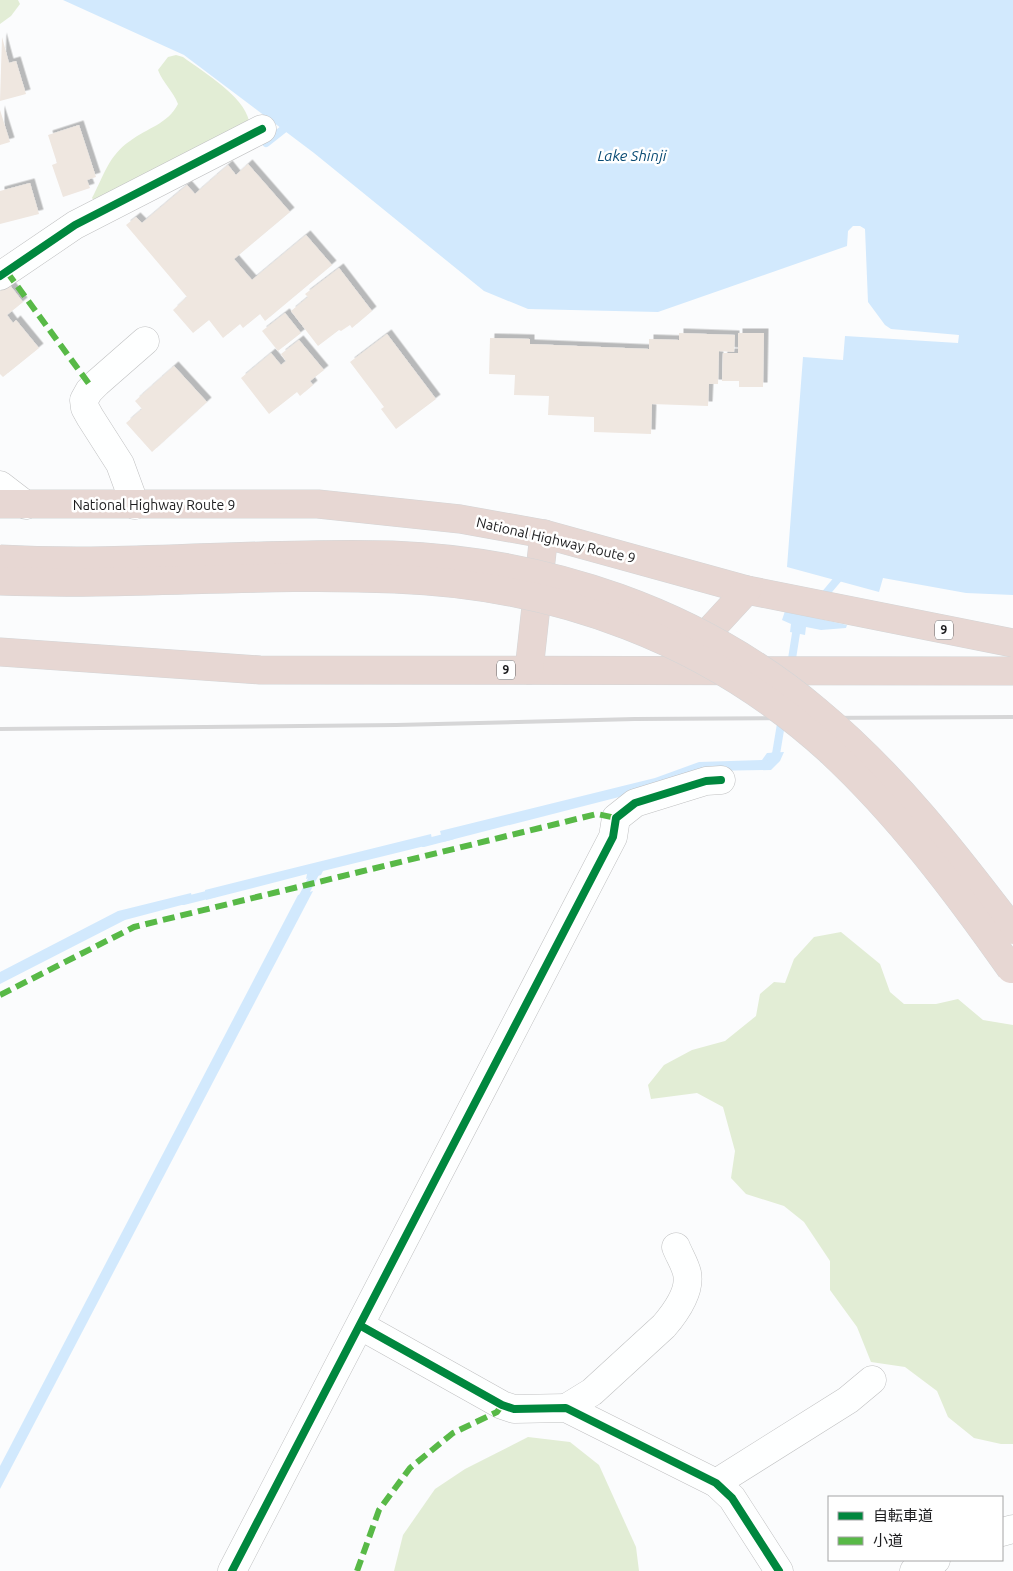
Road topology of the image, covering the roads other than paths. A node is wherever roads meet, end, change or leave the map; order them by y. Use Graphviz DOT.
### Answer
graph roads {
  1 [pos="262,129"];
  2 [pos="0,276"];
  3 [pos="145,341"];
  4 [pos="0,485"];
  5 [pos="13,504"];
  6 [pos="135,505"];
  7 [pos="544,534"];
  8 [pos="0,559"];
  9 [pos="0,581"];
  10 [pos="748,590"];
  11 [pos="1013,643"];
  12 [pos="0,652"];
  13 [pos="529,670"];
  14 [pos="672,671"];
  15 [pos="1013,671"];
  16 [pos="721,780"];
  17 [pos="1013,930"];
  18 [pos="1012,970"];
  19 [pos="676,1247"];
  20 [pos="361,1326"];
  21 [pos="872,1380"];
  22 [pos="566,1408"];
  23 [pos="716,1483"];
  24 [pos="232,1571"];
  25 [pos="779,1571"];
  1 -- 2 [label="street"];
  3 -- 6 [label="street"];
  4 -- 5 [label="street"];
  5 -- 6 [label="highway, National Highway Route 9 / 9"];
  6 -- 7 [label="highway, National Highway Route 9 / 9"];
  7 -- 10 [label="highway, National Highway Route 9 / 9"];
  7 -- 13 [label="highway"];
  8 -- 17 [label="highway, bridge"];
  9 -- 18 [label="highway, bridge"];
  10 -- 11 [label="highway, National Highway Route 9 / 9"];
  10 -- 14 [label="highway"];
  12 -- 13 [label="highway, 9"];
  13 -- 14 [label="highway, 9"];
  14 -- 15 [label="highway, 9"];
  16 -- 20 [label="street"];
  19 -- 22 [label="street"];
  20 -- 22 [label="street"];
  20 -- 24 [label="street"];
  21 -- 23 [label="street"];
  22 -- 23 [label="street"];
  23 -- 25 [label="street"];
}
